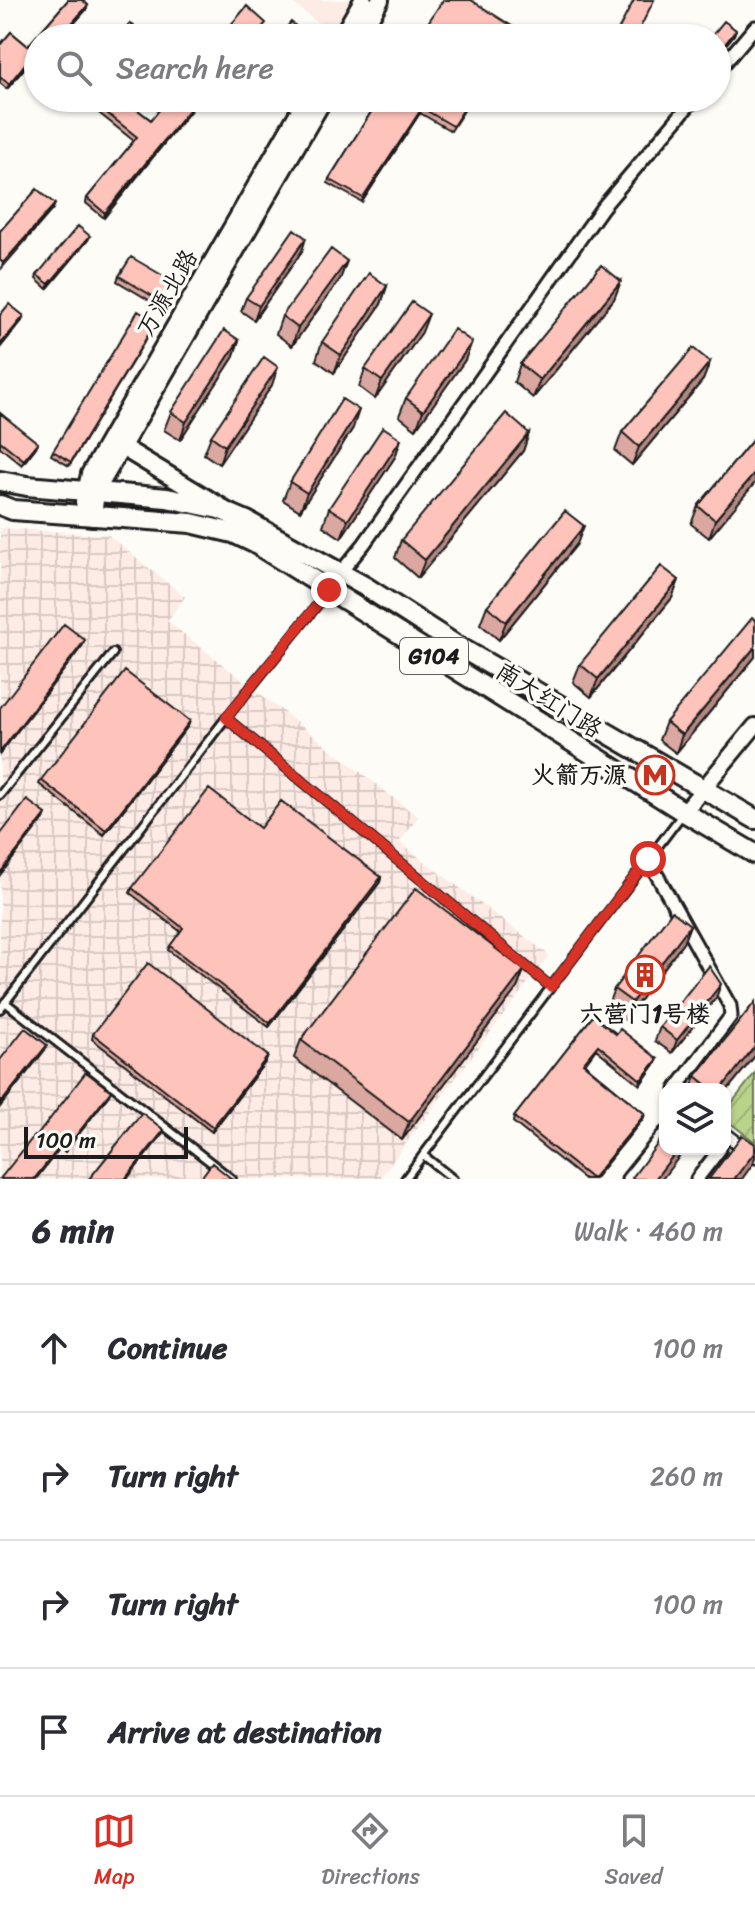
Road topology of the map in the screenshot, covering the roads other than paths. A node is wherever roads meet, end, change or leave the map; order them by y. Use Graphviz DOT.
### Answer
graph roads {
  1 [pos="363,0"];
  2 [pos="380,0"];
  3 [pos="349,24"];
  4 [pos="366,24"];
  5 [pos="755,27"];
  6 [pos="731,55"];
  7 [pos="299,112"];
  8 [pos="316,112"];
  9 [pos="683,112"];
  10 [pos="122,447"];
  11 [pos="0,481"];
  12 [pos="90,491"];
  13 [pos="0,505"];
  14 [pos="88,517"];
  15 [pos="247,521"];
  16 [pos="340,573"];
  17 [pos="329,590"];
  18 [pos="113,653"];
  19 [pos="226,718"];
  20 [pos="755,726"];
  21 [pos="702,790"];
  22 [pos="0,795"];
  23 [pos="684,812"];
  24 [pos="755,819"];
  25 [pos="755,854"];
  26 [pos="648,859"];
  27 [pos="551,987"];
  28 [pos="5,1002"];
  29 [pos="0,1009"];
  30 [pos="681,1083"];
  31 [pos="659,1140"];
  32 [pos="731,1141"];
  33 [pos="423,1155"];
  34 [pos="715,1155"];
  35 [pos="755,1157"];
  36 [pos="232,1179"];
  37 [pos="405,1179"];
  38 [pos="453,1179"];
  39 [pos="628,1179"];
  40 [pos="697,1179"];
  1 -- 3 [label="main road"];
  2 -- 4 [label="main road"];
  5 -- 6 [label="street"];
  7 -- 12 [label="main road, 万源北路"];
  8 -- 10 [label="main road, 万源北路"];
  9 -- 16 [label="street"];
  10 -- 12 [label="main road, 万源北路"];
  10 -- 15 [label="main road"];
  11 -- 12 [label="highway, G104"];
  12 -- 14 [label="main road"];
  12 -- 15 [label="highway, G104"];
  13 -- 14 [label="highway, 南大红门路 / G104"];
  14 -- 17 [label="highway, 南大红门路 / G104"];
  15 -- 16 [label="highway, G104"];
  16 -- 17 [label="lane"];
  16 -- 21 [label="highway, G104"];
  17 -- 19 [label="lane"];
  17 -- 23 [label="highway, 南大红门路 / G104"];
  18 -- 22 [label="lane"];
  19 -- 27 [label="lane"];
  19 -- 28 [label="lane"];
  20 -- 21 [label="street"];
  21 -- 23 [label="street"];
  21 -- 24 [label="highway, G104"];
  23 -- 25 [label="highway, 南大红门路 / G104"];
  23 -- 26 [label="lane"];
  26 -- 27 [label="lane"];
  26 -- 30 [label="street"];
  27 -- 33 [label="lane"];
  28 -- 29 [label="lane"];
  28 -- 36 [label="lane"];
  31 -- 39 [label="street"];
  32 -- 35 [label="street"];
  33 -- 37 [label="lane"];
  33 -- 38 [label="lane"];
  34 -- 40 [label="street"];
}
